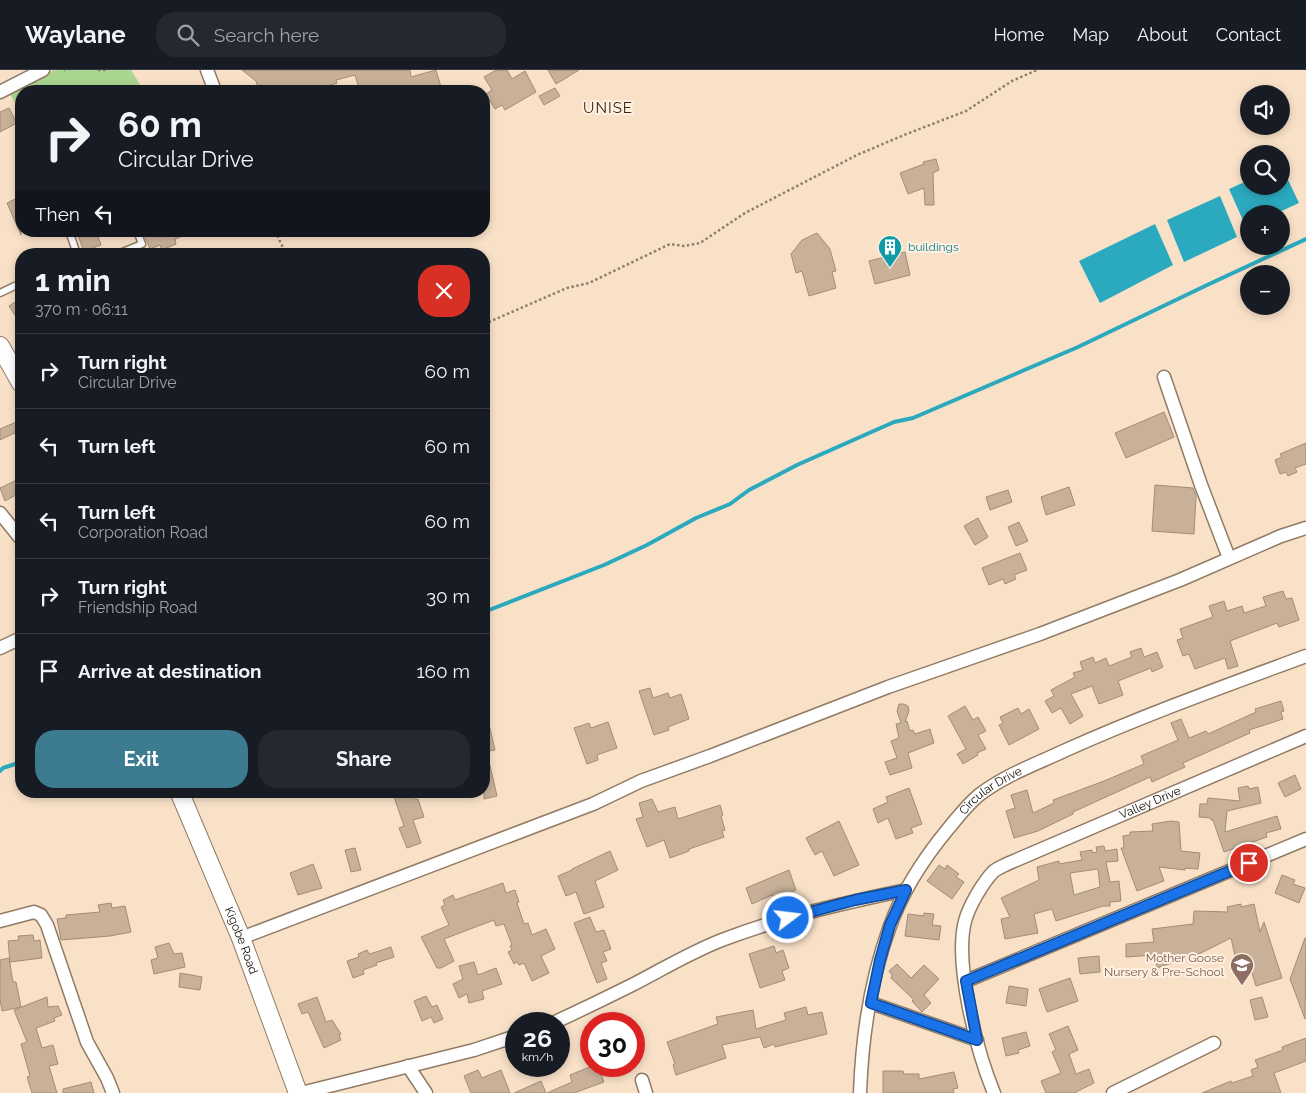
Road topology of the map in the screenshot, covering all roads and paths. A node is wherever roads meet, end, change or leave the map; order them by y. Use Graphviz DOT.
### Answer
graph roads {
  1 [pos="43,70"];
  2 [pos="98,70"];
  3 [pos="106,70"];
  4 [pos="207,70"];
  5 [pos="1037,70"];
  6 [pos="213,85"];
  7 [pos="0,92"];
  8 [pos="139,237"];
  9 [pos="132,248"];
  10 [pos="15,286"];
  11 [pos="0,293"];
  12 [pos="490,321"];
  13 [pos="0,346"];
  14 [pos="15,372"];
  15 [pos="1164,377"];
  16 [pos="0,513"];
  17 [pos="1306,528"];
  18 [pos="15,532"];
  19 [pos="1230,558"];
  20 [pos="15,641"];
  21 [pos="0,648"];
  22 [pos="1306,656"];
  23 [pos="1306,736"];
  24 [pos="182,798"];
  25 [pos="1305,843"];
  26 [pos="906,890"];
  27 [pos="0,921"];
  28 [pos="241,938"];
  29 [pos="966,981"];
  30 [pos="871,1003"];
  31 [pos="570,1015"];
  32 [pos="505,1040"];
  33 [pos="977,1040"];
  34 [pos="1214,1043"];
  35 [pos="408,1066"];
  36 [pos="642,1080"];
  37 [pos="113,1093"];
  38 [pos="299,1093"];
  39 [pos="426,1093"];
  40 [pos="646,1093"];
  41 [pos="860,1093"];
  42 [pos="994,1093"];
  43 [pos="1113,1093"];
  1 -- 7 [label="street"];
  2 -- 3 [label="path"];
  4 -- 6 [label="street"];
  5 -- 12 [label="path"];
  8 -- 9 [label="lane"];
  10 -- 11 [label="lane"];
  13 -- 14 [label="street"];
  15 -- 19 [label="street"];
  16 -- 18 [label="street"];
  17 -- 19 [label="street"];
  19 -- 28 [label="street"];
  20 -- 21 [label="street"];
  22 -- 26 [label="street, Circular Drive"];
  23 -- 29 [label="street, Valley Drive"];
  24 -- 28 [label="street, Kigobe Road"];
  25 -- 29 [label="street"];
  26 -- 30 [label="street, Circular Drive"];
  26 -- 31 [label="street"];
  27 -- 37 [label="street"];
  28 -- 38 [label="street, Kigobe Road"];
  29 -- 33 [label="street"];
  30 -- 33 [label="street"];
  30 -- 41 [label="street, Circular Drive"];
  32 -- 35 [label="street"];
  33 -- 42 [label="street"];
  34 -- 43 [label="street"];
  35 -- 38 [label="street"];
  35 -- 39 [label="street"];
  36 -- 40 [label="street"];
}
